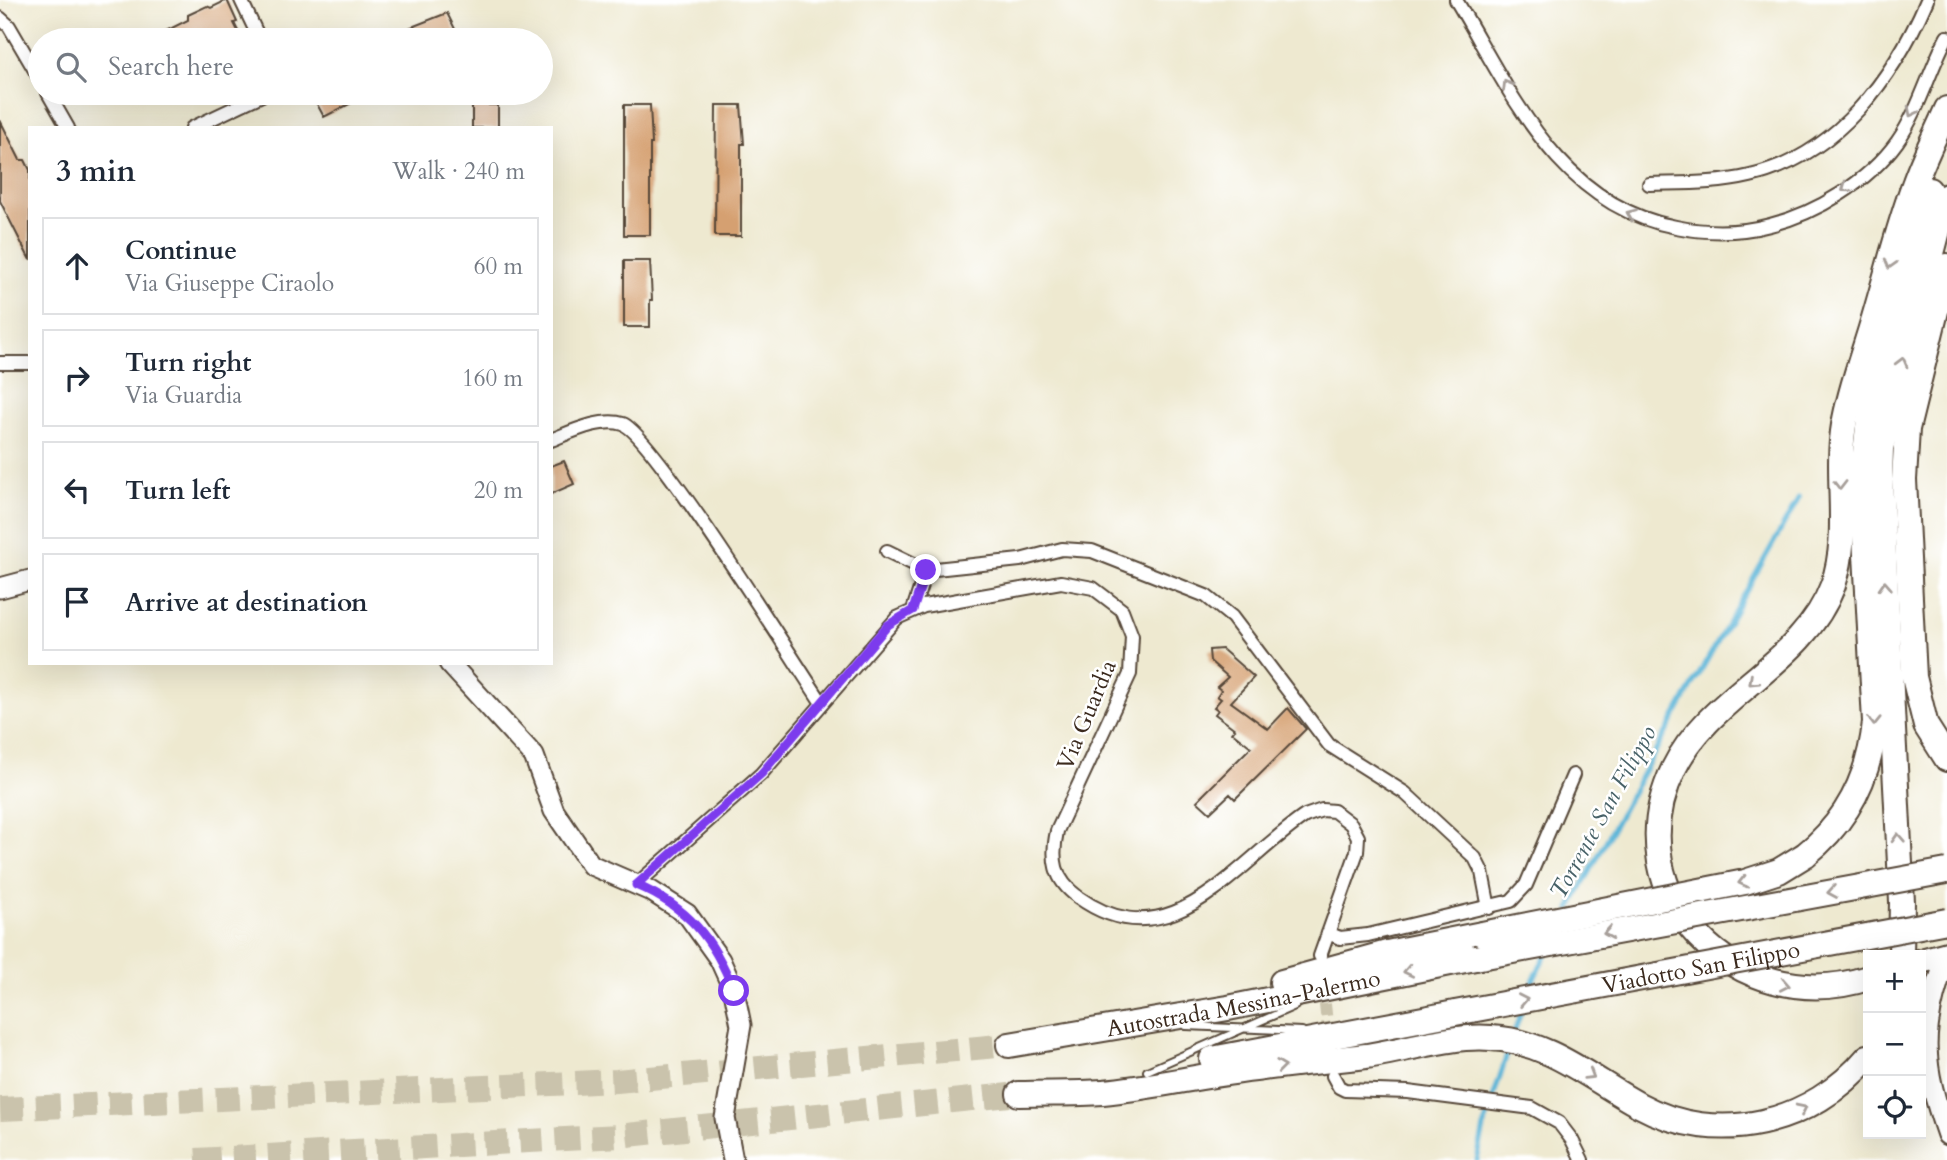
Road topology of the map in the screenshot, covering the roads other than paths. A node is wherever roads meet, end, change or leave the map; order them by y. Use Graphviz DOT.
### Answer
graph roads {
  1 [pos="240,0"];
  2 [pos="1456,0"];
  3 [pos="1927,0"];
  4 [pos="0,18"];
  5 [pos="254,28"];
  6 [pos="1947,37"];
  7 [pos="28,58"];
  8 [pos="55,105"];
  9 [pos="241,105"];
  10 [pos="1947,109"];
  11 [pos="1947,125"];
  12 [pos="67,126"];
  13 [pos="196,126"];
  14 [pos="1649,184"];
  15 [pos="1947,196"];
  16 [pos="1947,266"];
  17 [pos="0,363"];
  18 [pos="28,363"];
  19 [pos="553,439"];
  20 [pos="887,551"];
  21 [pos="926,570"];
  22 [pos="28,581"];
  23 [pos="0,588"];
  24 [pos="913,610"];
  25 [pos="451,665"];
  26 [pos="822,703"];
  27 [pos="1947,759"];
  28 [pos="1573,775"];
  29 [pos="1947,871"];
  30 [pos="636,885"];
  31 [pos="1489,908"];
  32 [pos="1947,921"];
  33 [pos="1328,933"];
  34 [pos="1900,950"];
  35 [pos="1947,955"];
  36 [pos="1320,956"];
  37 [pos="1926,960"];
  38 [pos="1859,981"];
  39 [pos="1342,985"];
  40 [pos="1139,1024"];
  41 [pos="1244,1028"];
  42 [pos="1349,1033"];
  43 [pos="1060,1037"];
  44 [pos="1009,1045"];
  45 [pos="1863,1063"];
  46 [pos="1147,1071"];
  47 [pos="1333,1076"];
  48 [pos="1947,1135"];
  49 [pos="733,1160"];
  50 [pos="1582,1160"];
  1 -- 5 [label="street"];
  6 -- 2 [label="street, one-way"];
  3 -- 14 [label="street"];
  4 -- 7 [label="street"];
  8 -- 12 [label="street"];
  9 -- 13 [label="street"];
  10 -- 38 [label="highway, one-way"];
  11 -- 43 [label="highway, one-way, bridge"];
  34 -- 15 [label="highway, one-way"];
  16 -- 27 [label="highway"];
  17 -- 18 [label="street"];
  19 -- 26 [label="street"];
  20 -- 21 [label="street"];
  21 -- 24 [label="street"];
  21 -- 31 [label="street"];
  22 -- 23 [label="street"];
  24 -- 26 [label="street, Via Guardia"];
  24 -- 33 [label="street, Via Guardia"];
  25 -- 30 [label="street"];
  26 -- 30 [label="street, Via Guardia"];
  28 -- 31 [label="street"];
  29 -- 39 [label="highway, Autostrada Messina-Palermo, one-way, bridge"];
  30 -- 49 [label="street"];
  31 -- 33 [label="street"];
  42 -- 32 [label="highway, Viadotto San Filippo, one-way, bridge"];
  33 -- 36 [label="street, Via Guardia"];
  35 -- 37 [label="highway"];
  35 -- 48 [label="street"];
  39 -- 40 [label="highway, Autostrada Messina-Palermo"];
  39 -- 41 [label="lane"];
  40 -- 41 [label="lane"];
  40 -- 43 [label="highway, Autostrada Messina-Palermo"];
  41 -- 42 [label="lane"];
  41 -- 46 [label="lane"];
  42 -- 46 [label="highway"];
  43 -- 44 [label="highway, Autostrada Messina-Palermo"];
  46 -- 45 [label="highway, one-way"];
  47 -- 50 [label="street"];
}
